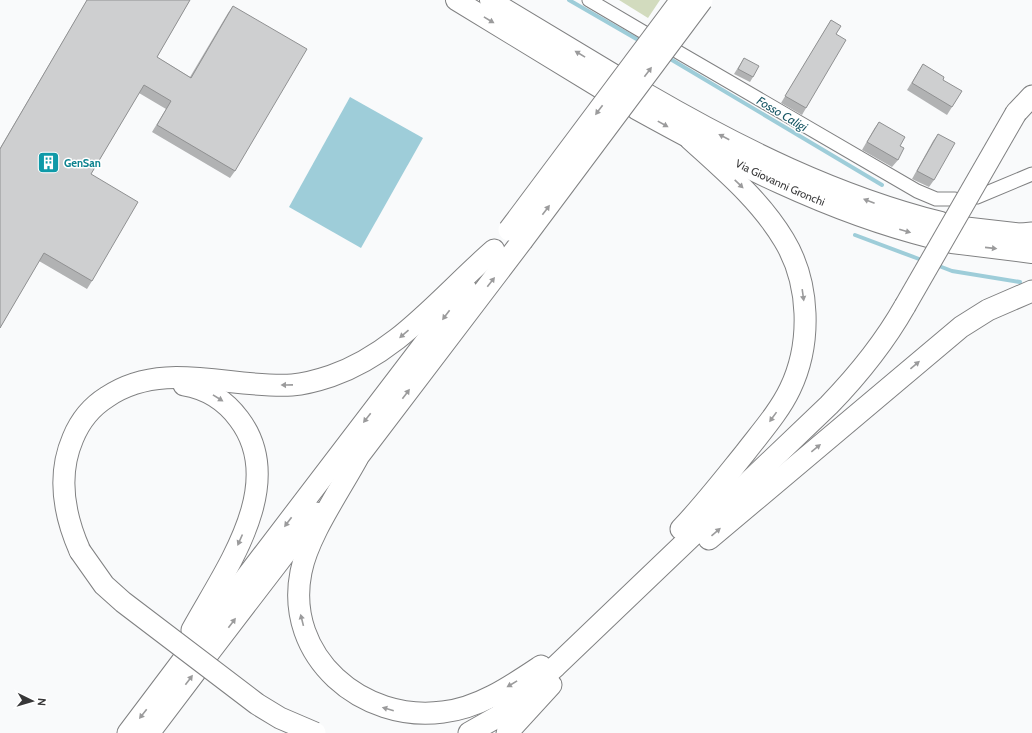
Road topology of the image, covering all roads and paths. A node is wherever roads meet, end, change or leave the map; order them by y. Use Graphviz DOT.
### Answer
graph roads {
  1 [pos="456,0"];
  2 [pos="490,0"];
  3 [pos="589,0"];
  4 [pos="682,0"];
  5 [pos="702,0"];
  6 [pos="645,33"];
  7 [pos="678,52"];
  8 [pos="1032,96"];
  9 [pos="690,139"];
  10 [pos="1032,174"];
  11 [pos="977,197"];
  12 [pos="955,199"];
  13 [pos="1029,234"];
  14 [pos="516,236"];
  15 [pos="494,250"];
  16 [pos="1032,253"];
  17 [pos="1032,291"];
  18 [pos="154,379"];
  19 [pos="357,459"];
  20 [pos="639,587"];
  21 [pos="591,631"];
  22 [pos="197,645"];
  23 [pos="128,733"];
  24 [pos="149,733"];
  25 [pos="315,733"];
  26 [pos="469,733"];
  27 [pos="507,733"];
  1 -- 2 [label="main road, one-way"];
  3 -- 6 [label="street"];
  4 -- 14 [label="highway, one-way, bridge"];
  14 -- 5 [label="highway, one-way, bridge"];
  7 -- 12 [label="street"];
  8 -- 20 [label="highway, bridge"];
  9 -- 9 [label="main road, Via Giovanni Gronchi, one-way"];
  9 -- 20 [label="highway, one-way"];
  10 -- 11 [label="street"];
  13 -- 16 [label="main road, one-way"];
  14 -- 15 [label="highway"];
  19 -- 14 [label="highway, one-way"];
  15 -- 18 [label="highway, one-way"];
  15 -- 22 [label="highway, one-way"];
  20 -- 17 [label="highway, one-way"];
  18 -- 22 [label="highway, one-way"];
  18 -- 25 [label="highway, bridge"];
  21 -- 19 [label="highway, one-way"];
  22 -- 19 [label="highway, one-way"];
  20 -- 21 [label="highway"];
  21 -- 26 [label="highway"];
  21 -- 27 [label="highway"];
  24 -- 23 [label="highway, one-way"];
}
